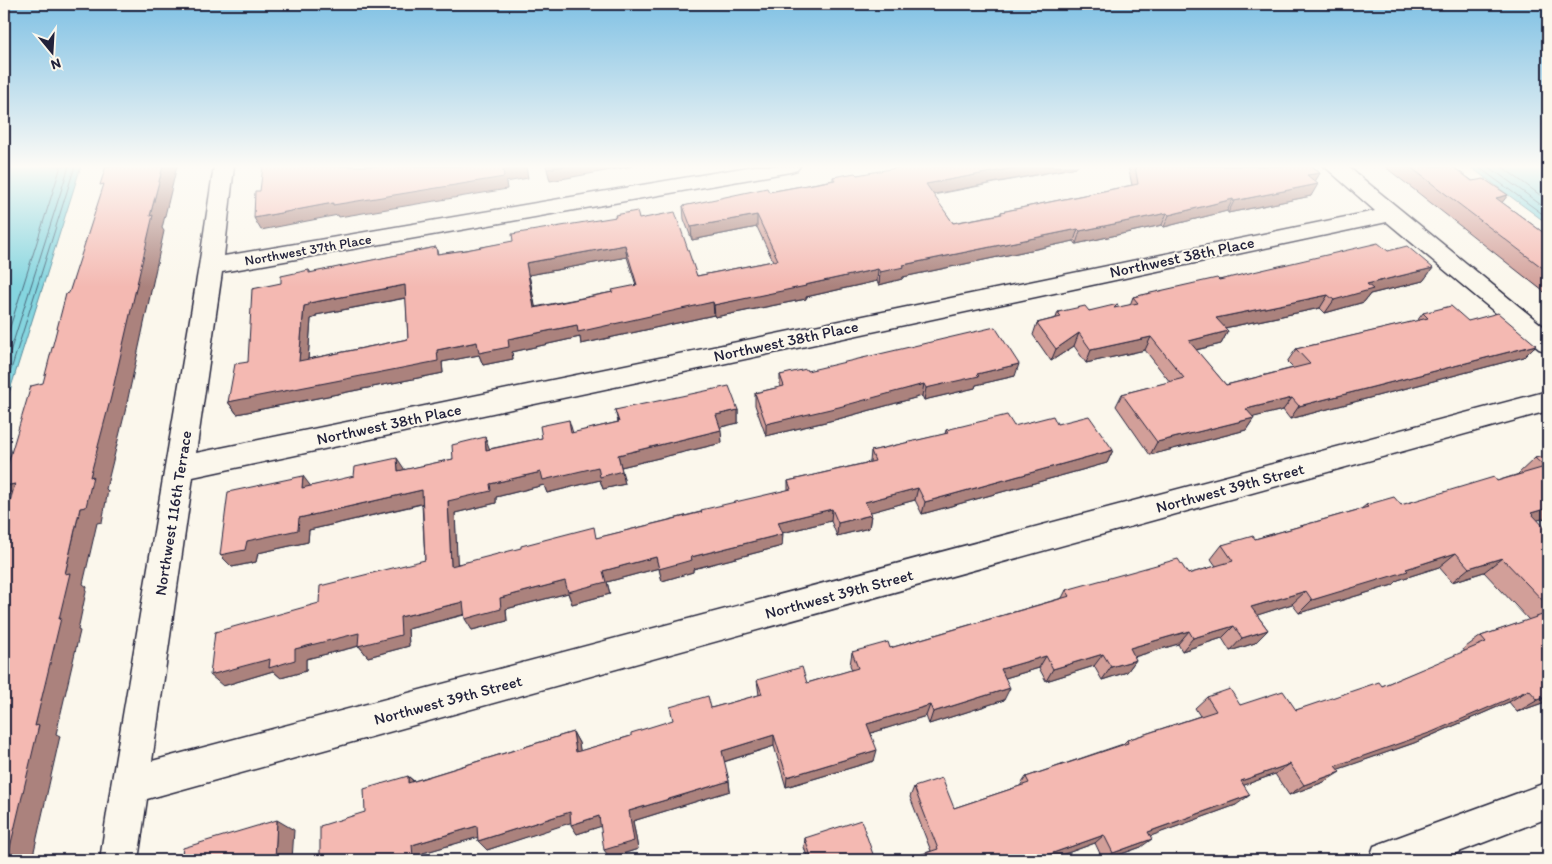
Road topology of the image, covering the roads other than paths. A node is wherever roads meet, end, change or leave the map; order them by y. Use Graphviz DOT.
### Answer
graph roads {
  1 [pos="219,206"];
  2 [pos="557,206"];
  3 [pos="1382,206"];
  4 [pos="1391,214"];
  5 [pos="211,266"];
  6 [pos="1548,343"];
  7 [pos="1548,401"];
  8 [pos="180,468"];
  9 [pos="129,786"];
  10 [pos="1548,800"];
  11 [pos="119,860"];
  12 [pos="1388,860"];
  1 -- 5 [label="street, Northwest 116th Terrace"];
  2 -- 5 [label="street, Northwest 37th Place"];
  3 -- 4 [label="street"];
  4 -- 6 [label="street"];
  4 -- 8 [label="street, Northwest 38th Place"];
  5 -- 8 [label="street, Northwest 116th Terrace"];
  7 -- 9 [label="street, Northwest 39th Street"];
  8 -- 9 [label="street, Northwest 116th Terrace"];
  9 -- 11 [label="street, Northwest 116th Terrace"];
  10 -- 12 [label="street"];
}
